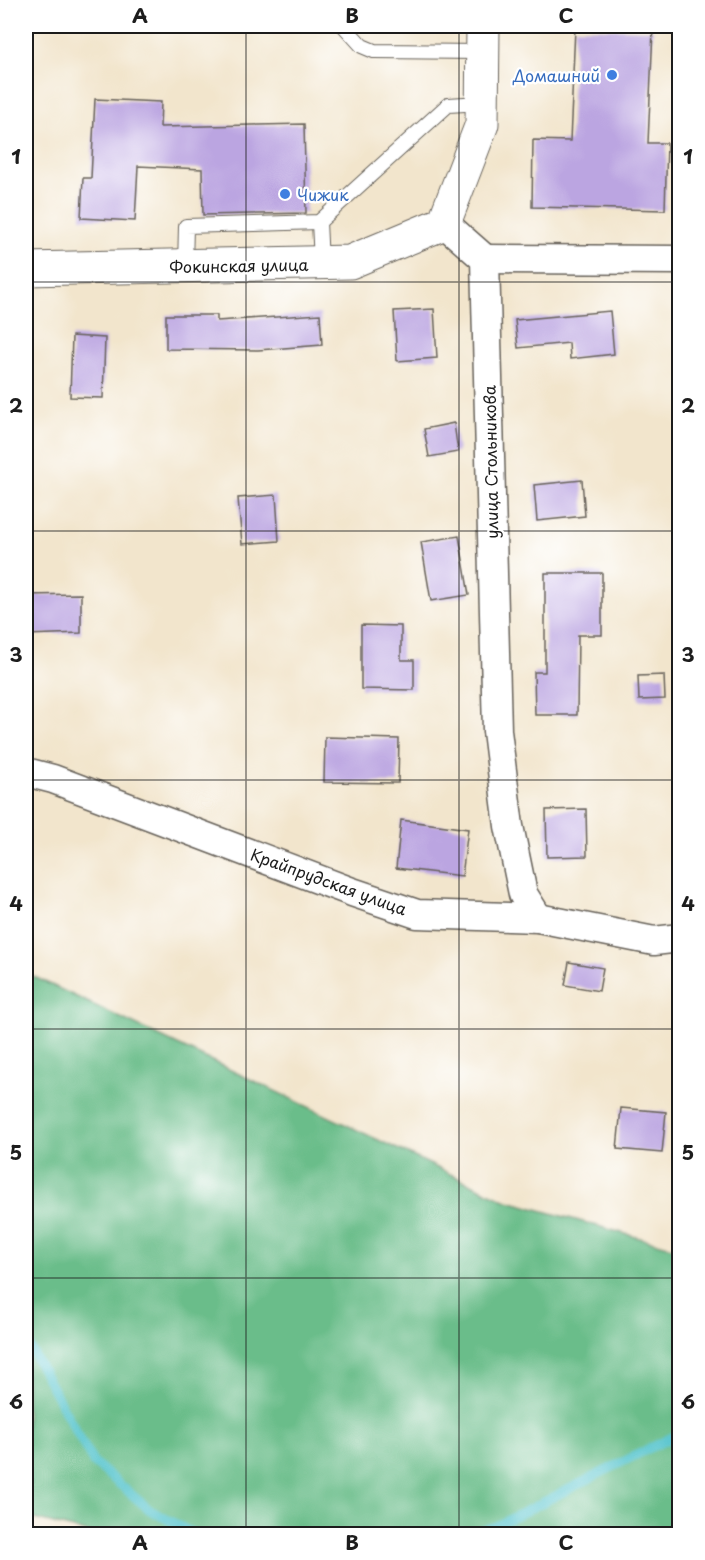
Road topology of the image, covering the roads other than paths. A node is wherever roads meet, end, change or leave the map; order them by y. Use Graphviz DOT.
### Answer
graph roads {
  1 [pos="344,26"];
  2 [pos="483,39"];
  3 [pos="482,103"];
  4 [pos="319,222"];
  5 [pos="444,223"];
  6 [pos="484,259"];
  7 [pos="680,260"];
  8 [pos="321,263"];
  9 [pos="185,267"];
  10 [pos="26,269"];
  11 [pos="26,772"];
  12 [pos="538,918"];
  13 [pos="680,938"];
  1 -- 2 [label="lane"];
  2 -- 3 [label="main road"];
  3 -- 4 [label="lane"];
  3 -- 5 [label="main road"];
  4 -- 8 [label="lane"];
  4 -- 9 [label="lane"];
  5 -- 6 [label="street"];
  5 -- 8 [label="main road, Фокинская улица"];
  6 -- 7 [label="street"];
  6 -- 12 [label="street, улица Стольникова"];
  8 -- 9 [label="main road, Фокинская улица"];
  9 -- 10 [label="main road, Фокинская улица"];
  11 -- 12 [label="street, Крайпрудская улица"];
  12 -- 13 [label="street, Крайпрудская улица"];
}
